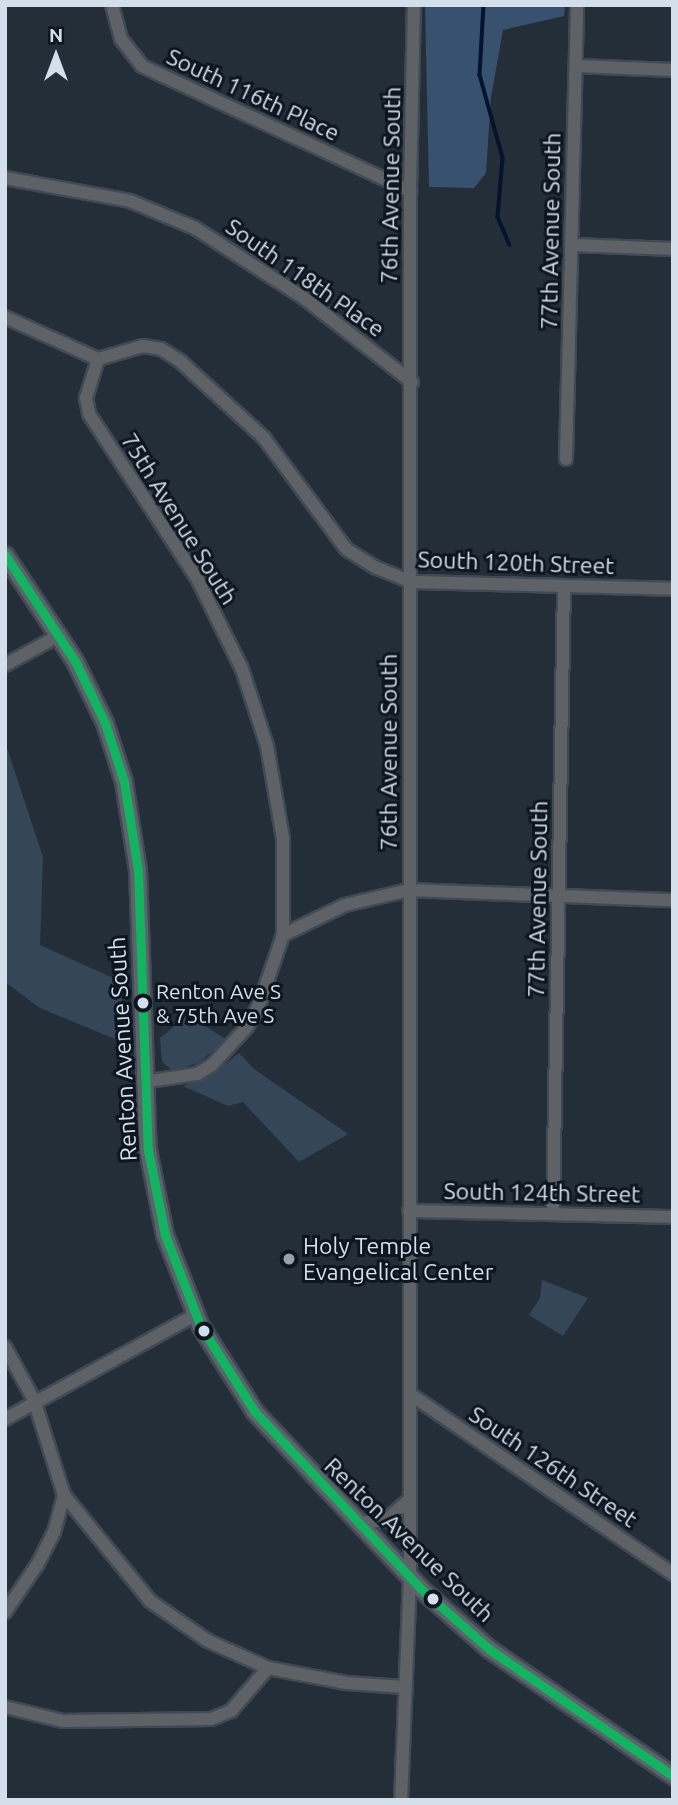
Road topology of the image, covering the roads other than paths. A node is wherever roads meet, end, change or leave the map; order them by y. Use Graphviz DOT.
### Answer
graph roads {
  1 [pos="112,5"];
  2 [pos="414,5"];
  3 [pos="577,5"];
  4 [pos="576,66"];
  5 [pos="673,70"];
  6 [pos="5,178"];
  7 [pos="410,191"];
  8 [pos="573,245"];
  9 [pos="673,249"];
  10 [pos="5,317"];
  11 [pos="98,359"];
  12 [pos="412,382"];
  13 [pos="566,459"];
  14 [pos="5,555"];
  15 [pos="412,582"];
  16 [pos="564,586"];
  17 [pos="673,589"];
  18 [pos="60,635"];
  19 [pos="5,665"];
  20 [pos="409,890"];
  21 [pos="559,896"];
  22 [pos="673,900"];
  23 [pos="282,935"];
  24 [pos="143,1082"];
  25 [pos="409,1211"];
  26 [pos="553,1213"];
  27 [pos="673,1217"];
  28 [pos="195,1315"];
  29 [pos="5,1347"];
  30 [pos="410,1394"];
  31 [pos="34,1400"];
  32 [pos="5,1419"];
  33 [pos="64,1495"];
  34 [pos="410,1499"];
  35 [pos="357,1523"];
  36 [pos="673,1574"];
  37 [pos="410,1578"];
  38 [pos="5,1612"];
  39 [pos="268,1668"];
  40 [pos="404,1688"];
  41 [pos="5,1707"];
  42 [pos="673,1776"];
  43 [pos="401,1800"];
  1 -- 7 [label="street, South 116th Place"];
  2 -- 7 [label="street, 76th Avenue South"];
  3 -- 4 [label="street, 77th Avenue South"];
  4 -- 5 [label="street"];
  4 -- 8 [label="street, 77th Avenue South"];
  6 -- 12 [label="street, South 118th Place"];
  7 -- 12 [label="street, 76th Avenue South"];
  8 -- 9 [label="street"];
  8 -- 13 [label="street, 77th Avenue South"];
  10 -- 11 [label="street"];
  11 -- 15 [label="street, South 120th Street"];
  11 -- 23 [label="street, 75th Avenue South"];
  12 -- 15 [label="street, 76th Avenue South"];
  14 -- 18 [label="main road, Renton Avenue South"];
  15 -- 16 [label="street, South 120th Street"];
  15 -- 20 [label="street, 76th Avenue South"];
  16 -- 17 [label="street, South 120th Street"];
  16 -- 21 [label="street, 77th Avenue South"];
  18 -- 19 [label="street"];
  18 -- 24 [label="main road, Renton Avenue South"];
  20 -- 21 [label="street"];
  20 -- 23 [label="street"];
  20 -- 25 [label="street, 76th Avenue South"];
  21 -- 22 [label="street"];
  21 -- 26 [label="street, 77th Avenue South"];
  23 -- 24 [label="street, 75th Avenue South"];
  24 -- 28 [label="main road, Renton Avenue South"];
  25 -- 26 [label="street, South 124th Street"];
  25 -- 30 [label="street, 76th Avenue South"];
  26 -- 27 [label="street, South 124th Street"];
  28 -- 31 [label="street"];
  28 -- 35 [label="main road, Renton Avenue South"];
  29 -- 31 [label="street"];
  30 -- 34 [label="street, 76th Avenue South"];
  30 -- 36 [label="street, South 126th Street"];
  31 -- 32 [label="street"];
  31 -- 33 [label="street"];
  33 -- 38 [label="street"];
  33 -- 39 [label="street"];
  34 -- 35 [label="street"];
  34 -- 37 [label="street, 76th Avenue South"];
  35 -- 37 [label="main road, Renton Avenue South"];
  37 -- 40 [label="street, 76th Avenue South"];
  37 -- 42 [label="main road, Renton Avenue South"];
  39 -- 40 [label="street"];
  39 -- 41 [label="street"];
  40 -- 43 [label="street, 76th Avenue South"];
}
